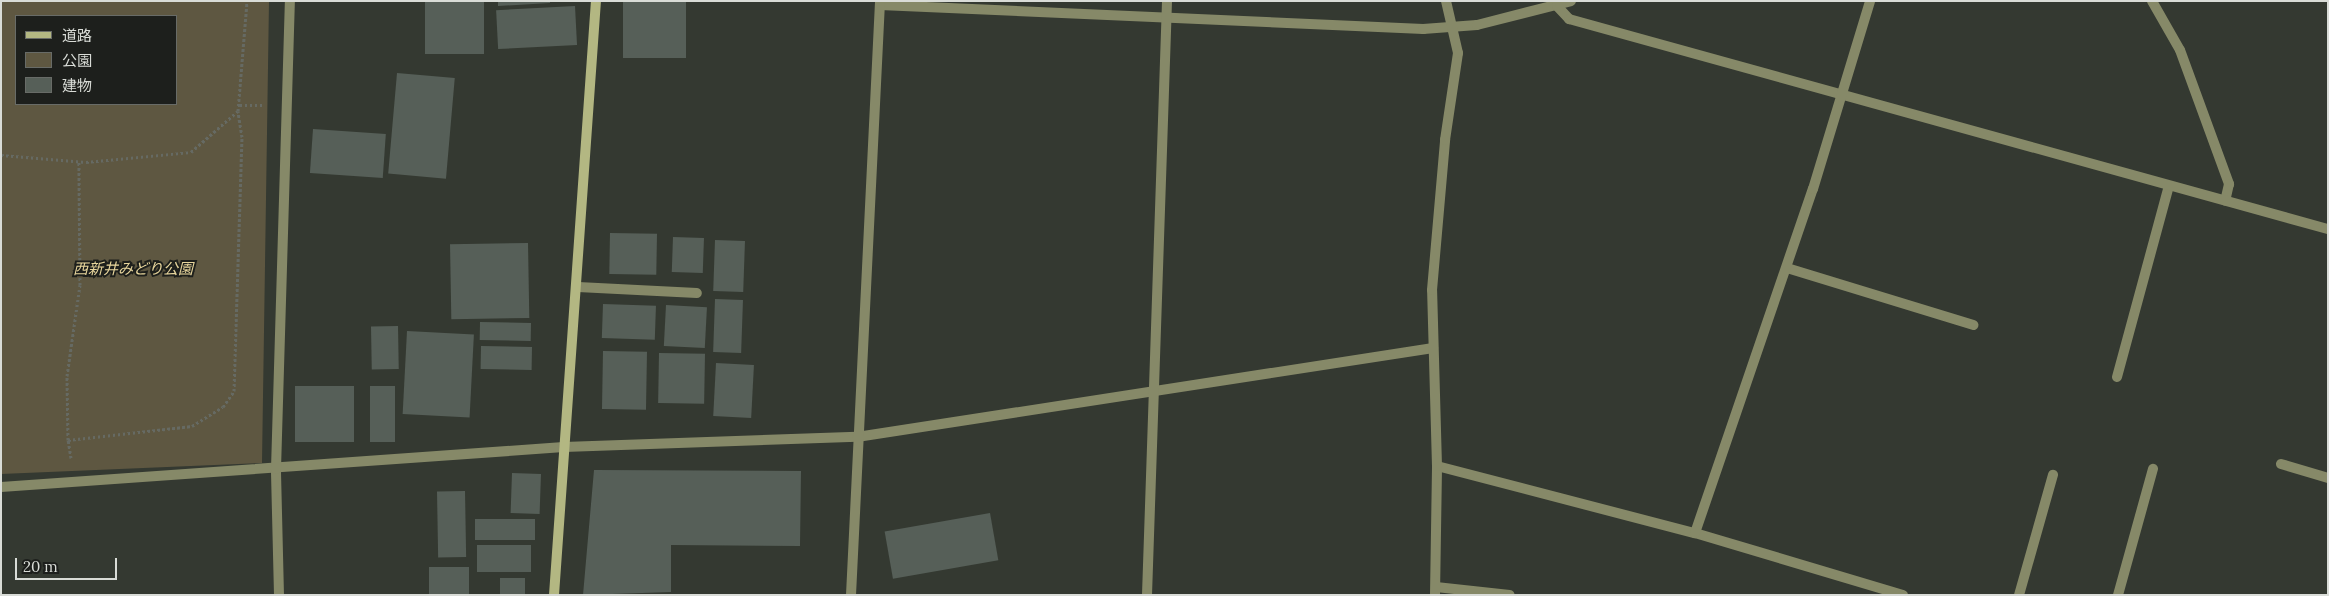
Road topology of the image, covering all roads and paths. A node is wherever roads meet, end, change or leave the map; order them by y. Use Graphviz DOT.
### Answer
graph roads {
  1 [pos="246,1"];
  2 [pos="290,1"];
  3 [pos="596,1"];
  4 [pos="1167,1"];
  5 [pos="1446,1"];
  6 [pos="1570,1"];
  7 [pos="1870,1"];
  8 [pos="2152,1"];
  9 [pos="880,3"];
  10 [pos="1557,6"];
  11 [pos="1166,16"];
  12 [pos="1453,28"];
  13 [pos="1842,94"];
  14 [pos="238,111"];
  15 [pos="1,155"];
  16 [pos="79,161"];
  17 [pos="2169,186"];
  18 [pos="2225,201"];
  19 [pos="2328,228"];
  20 [pos="1786,268"];
  21 [pos="578,286"];
  22 [pos="697,292"];
  23 [pos="1973,325"];
  24 [pos="1433,348"];
  25 [pos="2117,377"];
  26 [pos="1155,392"];
  27 [pos="857,437"];
  28 [pos="68,440"];
  29 [pos="564,447"];
  30 [pos="2281,464"];
  31 [pos="1437,466"];
  32 [pos="276,469"];
  33 [pos="2153,469"];
  34 [pos="2053,474"];
  35 [pos="2328,478"];
  36 [pos="74,482"];
  37 [pos="1,487"];
  38 [pos="1695,533"];
  39 [pos="1435,591"];
  40 [pos="1884,592"];
  41 [pos="279,595"];
  42 [pos="554,595"];
  43 [pos="851,595"];
  44 [pos="1147,595"];
  45 [pos="1510,595"];
  46 [pos="1903,595"];
  47 [pos="2019,595"];
  48 [pos="2118,595"];
  1 -- 14 [label="path"];
  2 -- 32 [label="street"];
  3 -- 21 [label="street"];
  4 -- 11 [label="street"];
  5 -- 12 [label="street"];
  6 -- 10 [label="street"];
  7 -- 13 [label="street"];
  8 -- 18 [label="street"];
  9 -- 11 [label="street"];
  9 -- 27 [label="street"];
  10 -- 12 [label="street"];
  10 -- 13 [label="street"];
  11 -- 12 [label="street"];
  11 -- 26 [label="street"];
  12 -- 24 [label="street"];
  13 -- 17 [label="street"];
  13 -- 20 [label="street"];
  14 -- 16 [label="path"];
  14 -- 28 [label="path"];
  15 -- 16 [label="path"];
  16 -- 28 [label="path"];
  17 -- 18 [label="street"];
  17 -- 25 [label="street"];
  18 -- 19 [label="street"];
  20 -- 23 [label="street"];
  20 -- 38 [label="street"];
  21 -- 22 [label="street"];
  21 -- 29 [label="street"];
  24 -- 26 [label="street"];
  24 -- 31 [label="street"];
  26 -- 27 [label="street"];
  26 -- 44 [label="street"];
  27 -- 29 [label="street"];
  27 -- 43 [label="street"];
  28 -- 36 [label="path"];
  29 -- 32 [label="street"];
  29 -- 42 [label="street"];
  30 -- 35 [label="street"];
  31 -- 38 [label="street"];
  31 -- 39 [label="street"];
  32 -- 36 [label="street"];
  32 -- 41 [label="street"];
  33 -- 48 [label="street"];
  34 -- 47 [label="street"];
  36 -- 37 [label="street"];
  38 -- 40 [label="street"];
  39 -- 45 [label="street"];
  40 -- 46 [label="street"];
}
